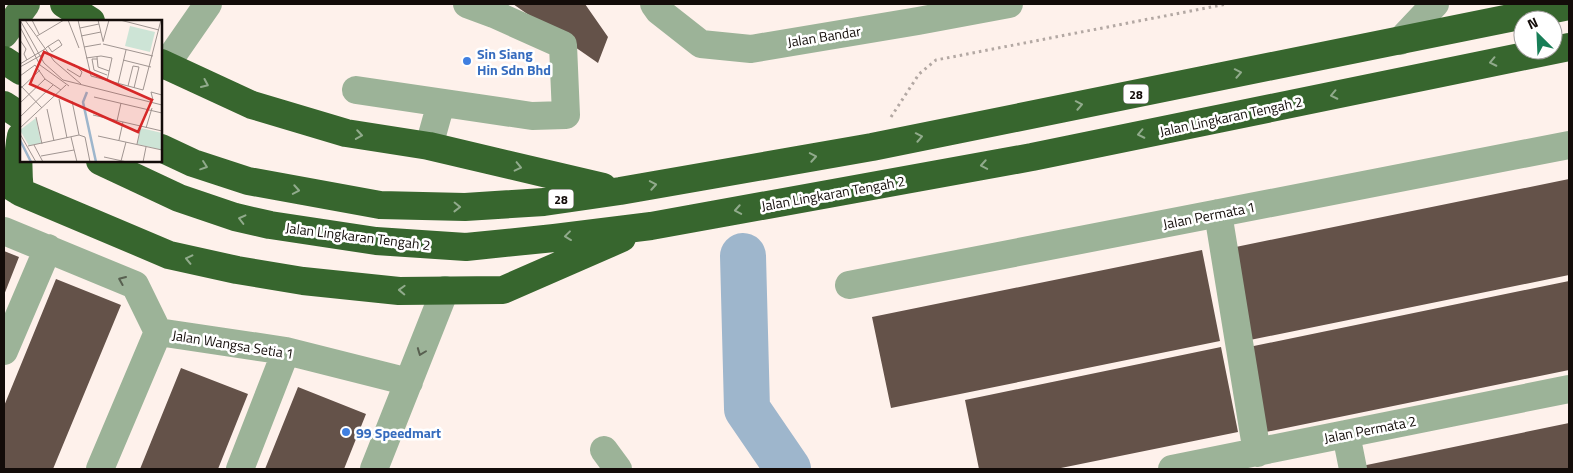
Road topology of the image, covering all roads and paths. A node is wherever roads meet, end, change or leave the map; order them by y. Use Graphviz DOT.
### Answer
graph roads {
  1 [pos="26,4"];
  2 [pos="64,4"];
  3 [pos="208,4"];
  4 [pos="467,4"];
  5 [pos="654,4"];
  6 [pos="1009,4"];
  7 [pos="1227,4"];
  8 [pos="1435,4"];
  9 [pos="1569,6"];
  10 [pos="916,12"];
  11 [pos="89,20"];
  12 [pos="4,34"];
  13 [pos="1400,41"];
  14 [pos="1566,52"];
  15 [pos="4,60"];
  16 [pos="163,64"];
  17 [pos="20,70"];
  18 [pos="356,90"];
  19 [pos="441,103"];
  20 [pos="4,105"];
  21 [pos="20,115"];
  22 [pos="20,140"];
  23 [pos="1569,145"];
  24 [pos="428,146"];
  25 [pos="872,147"];
  26 [pos="162,148"];
  27 [pos="102,162"];
  28 [pos="12,187"];
  29 [pos="620,191"];
  30 [pos="1218,213"];
  31 [pos="651,226"];
  32 [pos="4,231"];
  33 [pos="48,248"];
  34 [pos="849,285"];
  35 [pos="445,290"];
  36 [pos="158,332"];
  37 [pos="4,351"];
  38 [pos="286,351"];
  39 [pos="409,382"];
  40 [pos="1569,389"];
  41 [pos="1346,434"];
  42 [pos="1256,453"];
  43 [pos="100,469"];
  44 [pos="240,469"];
  45 [pos="374,469"];
  46 [pos="1172,469"];
  47 [pos="1353,469"];
  1 -- 12 [label="main road"];
  2 -- 11 [label="highway"];
  3 -- 16 [label="street"];
  4 -- 19 [label="street"];
  5 -- 10 [label="street, Jalan Bandar"];
  6 -- 10 [label="street, Jalan Bandar"];
  7 -- 25 [label="path"];
  8 -- 13 [label="street"];
  9 -- 13 [label="highway, 28"];
  25 -- 13 [label="highway, 28, one-way"];
  14 -- 31 [label="highway, Jalan Lingkaran Tengah 2, one-way"];
  15 -- 17 [label="highway"];
  16 -- 24 [label="highway, one-way"];
  18 -- 19 [label="street"];
  19 -- 24 [label="street"];
  20 -- 21 [label="highway"];
  22 -- 28 [label="highway"];
  23 -- 30 [label="street, Jalan Permata 1"];
  24 -- 29 [label="highway, one-way"];
  29 -- 25 [label="highway, 28, one-way"];
  26 -- 29 [label="highway, 28, one-way"];
  31 -- 27 [label="highway, Jalan Lingkaran Tengah 2, one-way"];
  35 -- 28 [label="highway, one-way"];
  30 -- 34 [label="street, Jalan Permata 1"];
  30 -- 42 [label="street"];
  31 -- 35 [label="highway"];
  32 -- 33 [label="street, Jalan Wangsa Setia 1"];
  36 -- 33 [label="street, Jalan Wangsa Setia 1, one-way"];
  33 -- 37 [label="street"];
  35 -- 39 [label="street, one-way"];
  36 -- 38 [label="street, Jalan Wangsa Setia 1"];
  36 -- 43 [label="street"];
  38 -- 39 [label="street, Jalan Wangsa Setia 1"];
  38 -- 44 [label="street"];
  39 -- 45 [label="street"];
  40 -- 41 [label="street, Jalan Permata 2"];
  41 -- 42 [label="street, Jalan Permata 2"];
  41 -- 47 [label="street"];
  42 -- 46 [label="street, Jalan Permata 2"];
}
